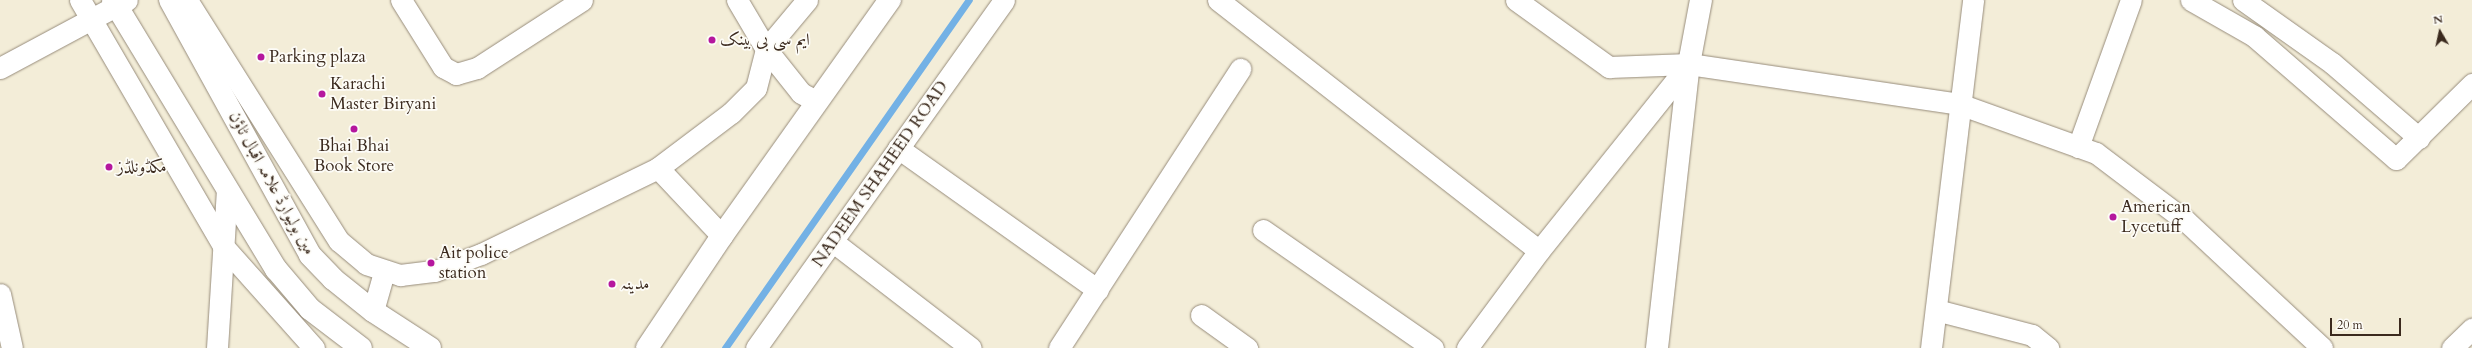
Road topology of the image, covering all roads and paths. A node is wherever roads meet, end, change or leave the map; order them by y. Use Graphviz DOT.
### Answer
graph roads {
  1 [pos="170,0"];
  2 [pos="187,0"];
  3 [pos="401,0"];
  4 [pos="582,0"];
  5 [pos="737,0"];
  6 [pos="807,0"];
  7 [pos="890,0"];
  8 [pos="1004,0"];
  9 [pos="1218,0"];
  10 [pos="1516,0"];
  11 [pos="1701,0"];
  12 [pos="1973,0"];
  13 [pos="2131,0"];
  14 [pos="2192,0"];
  15 [pos="2243,0"];
  16 [pos="119,2"];
  17 [pos="85,9"];
  18 [pos="766,49"];
  19 [pos="1689,64"];
  20 [pos="0,68"];
  21 [pos="1240,69"];
  22 [pos="2472,84"];
  23 [pos="816,101"];
  24 [pos="1959,104"];
  25 [pos="2419,138"];
  26 [pos="2078,147"];
  27 [pos="898,148"];
  28 [pos="658,168"];
  29 [pos="227,189"];
  30 [pos="1263,230"];
  31 [pos="722,236"];
  32 [pos="832,241"];
  33 [pos="223,246"];
  34 [pos="1539,251"];
  35 [pos="384,272"];
  36 [pos="1098,290"];
  37 [pos="0,294"];
  38 [pos="1936,310"];
  39 [pos="373,311"];
  40 [pos="1201,315"];
  41 [pos="2472,329"];
  42 [pos="653,344"];
  43 [pos="12,348"];
  44 [pos="217,348"];
  45 [pos="314,348"];
  46 [pos="360,348"];
  47 [pos="430,348"];
  48 [pos="756,348"];
  49 [pos="971,348"];
  50 [pos="1059,348"];
  51 [pos="1247,348"];
  52 [pos="1434,348"];
  53 [pos="1467,348"];
  54 [pos="1657,348"];
  55 [pos="1931,348"];
  56 [pos="2048,348"];
  57 [pos="2322,348"];
  58 [pos="2452,348"];
  1 -- 39 [label="main road, مین بولیوارڈ علامہ اقبال ٹاؤن"];
  2 -- 35 [label="street"];
  3 -- 4 [label="street"];
  5 -- 18 [label="street"];
  6 -- 18 [label="street"];
  7 -- 23 [label="main road"];
  8 -- 27 [label="street, NADEEM SHAHEED ROAD"];
  9 -- 34 [label="street"];
  10 -- 19 [label="street"];
  11 -- 19 [label="main road"];
  12 -- 24 [label="street"];
  13 -- 26 [label="street"];
  14 -- 25 [label="street"];
  15 -- 25 [label="street"];
  16 -- 17 [label="street"];
  16 -- 29 [label="main road"];
  17 -- 20 [label="street"];
  17 -- 33 [label="street"];
  18 -- 23 [label="street"];
  18 -- 28 [label="street"];
  19 -- 24 [label="street"];
  19 -- 34 [label="street"];
  19 -- 54 [label="main road"];
  21 -- 36 [label="street"];
  22 -- 25 [label="street"];
  23 -- 31 [label="main road"];
  24 -- 26 [label="street"];
  24 -- 38 [label="street"];
  26 -- 57 [label="street"];
  27 -- 32 [label="street, NADEEM SHAHEED ROAD"];
  27 -- 36 [label="street"];
  28 -- 31 [label="street"];
  28 -- 35 [label="street"];
  29 -- 33 [label="street"];
  29 -- 46 [label="main road"];
  30 -- 52 [label="street"];
  31 -- 42 [label="main road"];
  32 -- 48 [label="street, NADEEM SHAHEED ROAD"];
  32 -- 49 [label="street"];
  33 -- 44 [label="street"];
  33 -- 45 [label="street"];
  34 -- 53 [label="street"];
  35 -- 39 [label="street"];
  36 -- 50 [label="street"];
  37 -- 43 [label="street"];
  38 -- 55 [label="street"];
  38 -- 56 [label="street"];
  39 -- 47 [label="main road, مین بولیوارڈ علامہ اقبال ٹاؤن"];
  40 -- 51 [label="street"];
  41 -- 58 [label="street"];
}
